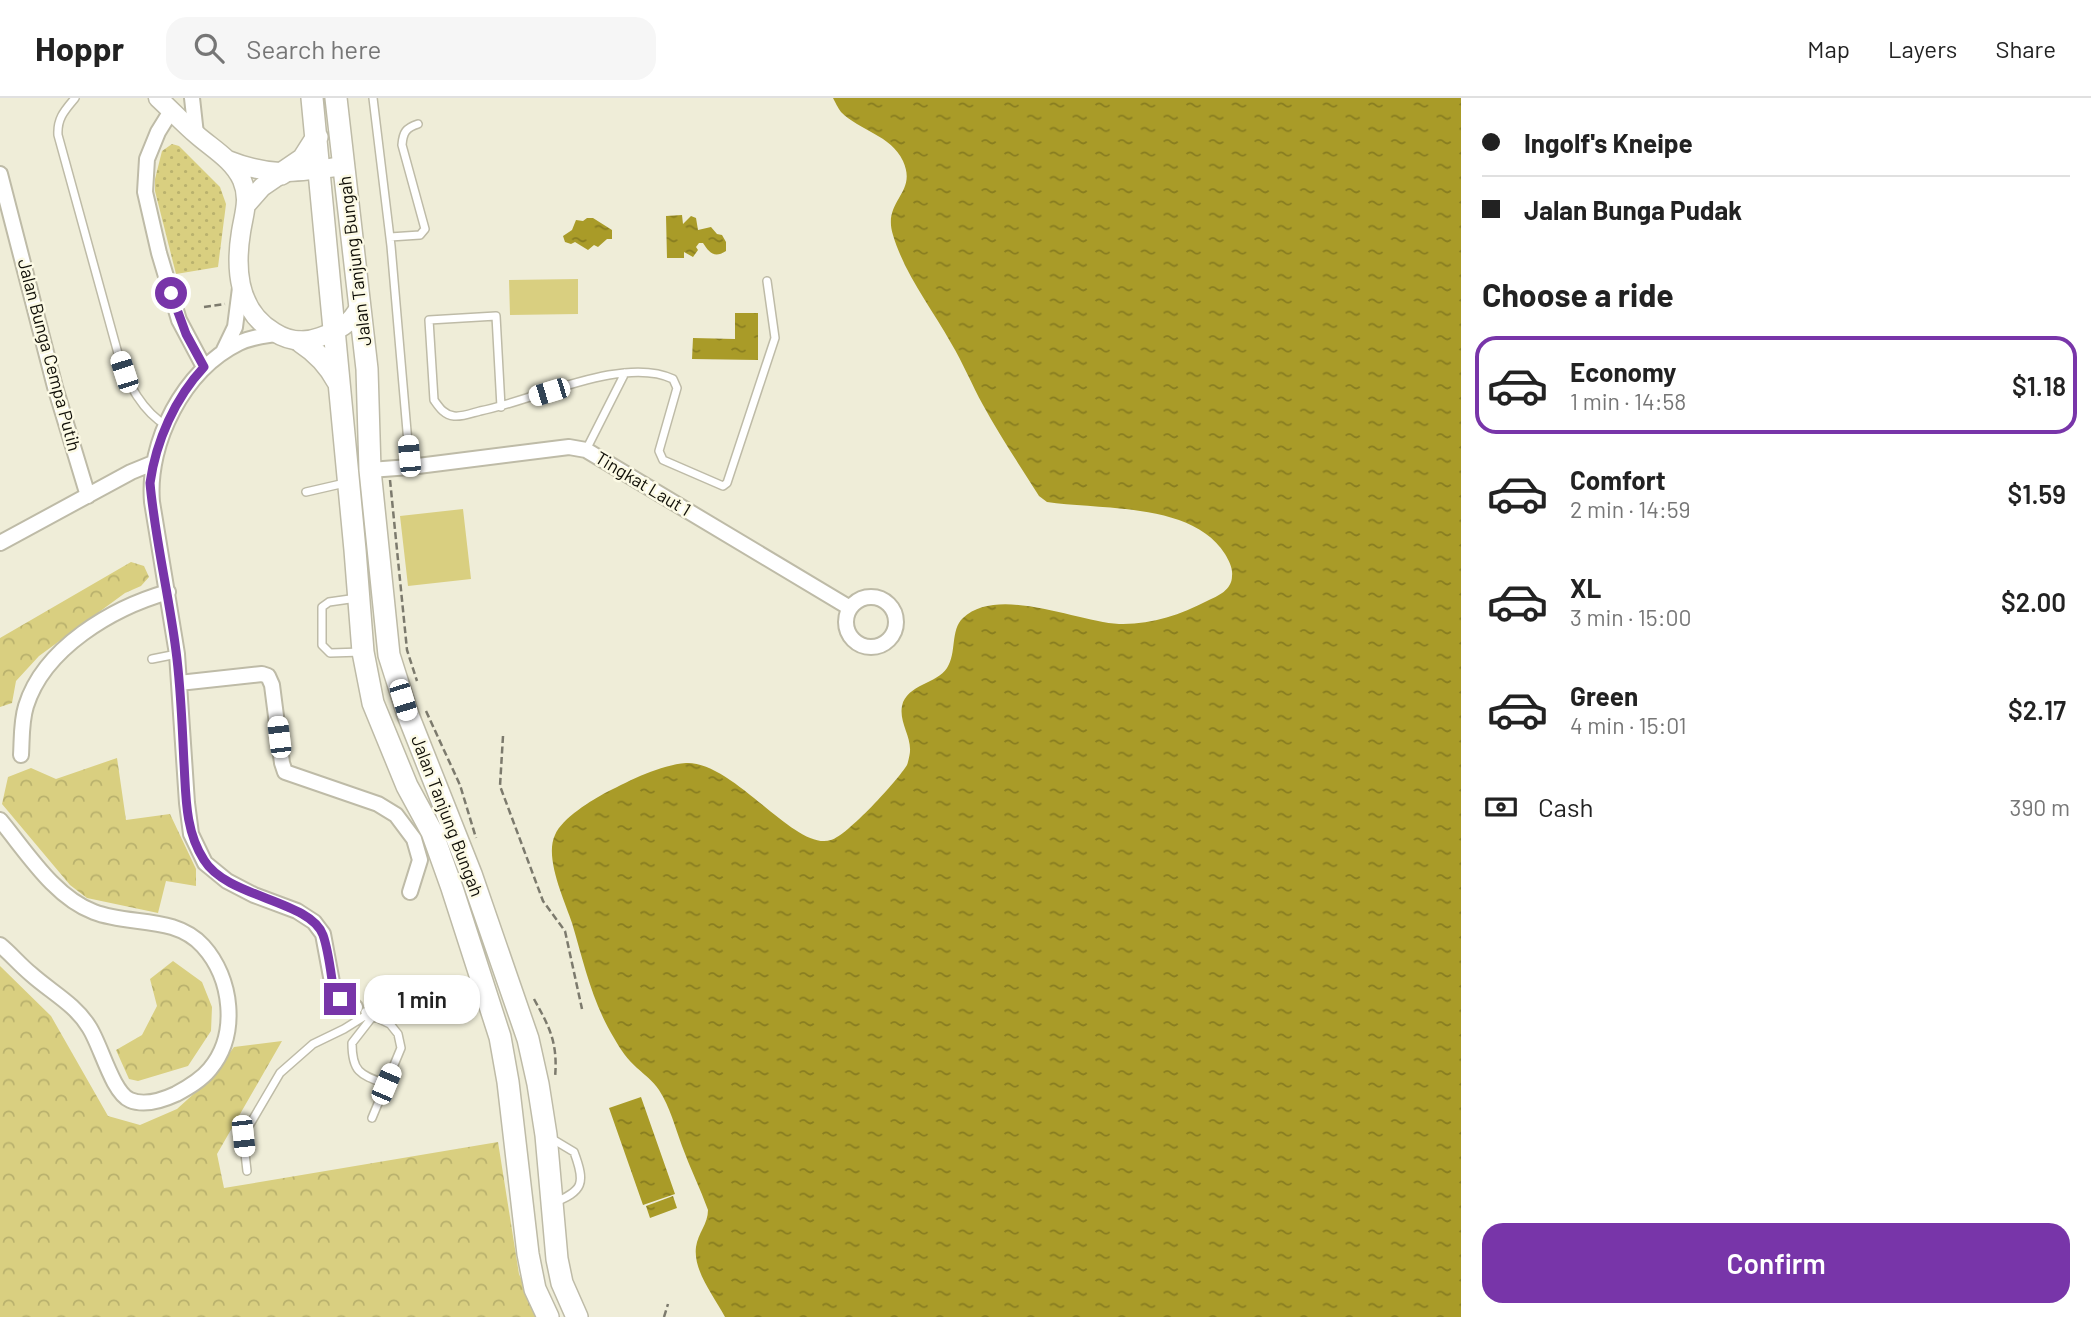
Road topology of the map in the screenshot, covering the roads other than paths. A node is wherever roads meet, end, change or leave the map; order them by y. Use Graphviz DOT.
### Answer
graph roads {
  1 [pos="75,98"];
  2 [pos="158,98"];
  3 [pos="192,98"];
  4 [pos="312,98"];
  5 [pos="335,98"];
  6 [pos="373,98"];
  7 [pos="171,111"];
  8 [pos="418,124"];
  9 [pos="195,134"];
  10 [pos="317,138"];
  11 [pos="228,160"];
  12 [pos="344,166"];
  13 [pos="320,169"];
  14 [pos="0,174"];
  15 [pos="281,174"];
  16 [pos="247,204"];
  17 [pos="390,237"];
  18 [pos="767,281"];
  19 [pos="240,288"];
  20 [pos="360,306"];
  21 [pos="335,331"];
  22 [pos="276,334"];
  23 [pos="301,342"];
  24 [pos="223,352"];
  25 [pos="204,367"];
  26 [pos="625,373"];
  27 [pos="340,387"];
  28 [pos="501,407"];
  29 [pos="166,426"];
  30 [pos="586,450"];
  31 [pos="153,463"];
  32 [pos="410,467"];
  33 [pos="379,469"];
  34 [pos="349,483"];
  35 [pos="306,492"];
  36 [pos="88,496"];
  37 [pos="0,543"];
  38 [pos="168,592"];
  39 [pos="358,598"];
  40 [pos="850,608"];
  41 [pos="363,652"];
  42 [pos="177,654"];
  43 [pos="152,659"];
  44 [pos="179,683"];
  45 [pos="21,755"];
  46 [pos="0,820"];
  47 [pos="410,892"];
  48 [pos="0,945"];
  49 [pos="365,1012"];
  50 [pos="386,1084"];
  51 [pos="372,1118"];
  52 [pos="546,1135"];
  53 [pos="247,1171"];
  54 [pos="552,1203"];
  55 [pos="548,1317"];
  56 [pos="577,1317"];
  1 -- 29 [label="lane"];
  2 -- 7 [label="street"];
  3 -- 9 [label="street"];
  4 -- 10 [label="main road, Jalan Tanjung Bungah"];
  5 -- 12 [label="main road, Jalan Tanjung Bungah"];
  6 -- 17 [label="lane"];
  7 -- 9 [label="street"];
  7 -- 25 [label="street"];
  8 -- 17 [label="lane"];
  9 -- 11 [label="street"];
  10 -- 13 [label="main road, Jalan Tanjung Bungah"];
  10 -- 15 [label="main road"];
  11 -- 15 [label="street"];
  11 -- 16 [label="street"];
  12 -- 13 [label="street"];
  12 -- 20 [label="main road, Jalan Tanjung Bungah"];
  13 -- 15 [label="street"];
  13 -- 21 [label="main road, Jalan Tanjung Bungah"];
  14 -- 36 [label="street, Jalan Bunga Cempa Putih"];
  15 -- 16 [label="street"];
  16 -- 19 [label="street"];
  17 -- 32 [label="lane"];
  18 -- 26 [label="lane"];
  19 -- 22 [label="street"];
  19 -- 24 [label="street"];
  20 -- 21 [label="street"];
  20 -- 33 [label="main road, Jalan Tanjung Bungah"];
  21 -- 23 [label="street"];
  21 -- 27 [label="main road, Jalan Tanjung Bungah"];
  22 -- 23 [label="street"];
  22 -- 24 [label="street"];
  23 -- 27 [label="main road"];
  24 -- 25 [label="street"];
  25 -- 29 [label="street"];
  26 -- 28 [label="lane"];
  26 -- 30 [label="lane"];
  27 -- 34 [label="main road, Jalan Tanjung Bungah"];
  28 -- 28 [label="lane"];
  29 -- 31 [label="street"];
  30 -- 32 [label="street, Tingkat Laut 1"];
  30 -- 40 [label="street, Tingkat Laut 1"];
  31 -- 36 [label="street"];
  31 -- 38 [label="street"];
  32 -- 33 [label="street, Tingkat Laut 1"];
  33 -- 52 [label="main road, Jalan Tanjung Bungah"];
  34 -- 35 [label="lane"];
  34 -- 39 [label="main road, Jalan Tanjung Bungah"];
  36 -- 37 [label="street"];
  38 -- 42 [label="street"];
  38 -- 45 [label="street"];
  39 -- 41 [label="main road, Jalan Tanjung Bungah"];
  39 -- 41 [label="lane"];
  41 -- 55 [label="main road, Jalan Tanjung Bungah"];
  42 -- 43 [label="lane"];
  42 -- 44 [label="street"];
  44 -- 47 [label="street"];
  44 -- 49 [label="street"];
  46 -- 48 [label="street"];
  49 -- 50 [label="lane"];
  49 -- 50 [label="lane"];
  49 -- 53 [label="lane"];
  50 -- 51 [label="lane"];
  52 -- 54 [label="main road, Jalan Tanjung Bungah"];
  52 -- 54 [label="lane"];
  54 -- 56 [label="main road, Jalan Tanjung Bungah"];
}
